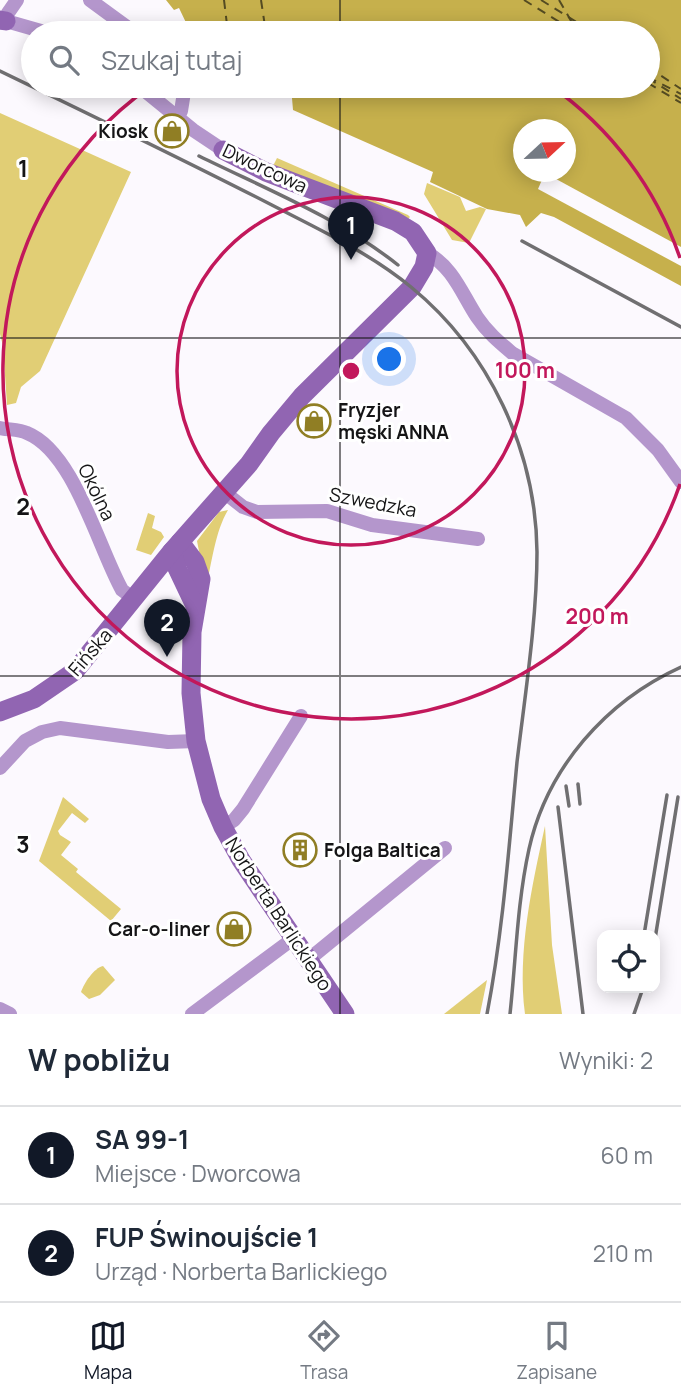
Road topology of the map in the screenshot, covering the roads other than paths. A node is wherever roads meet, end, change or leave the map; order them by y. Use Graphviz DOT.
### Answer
graph roads {
  1 [pos="17,0"];
  2 [pos="90,0"];
  3 [pos="3,21"];
  4 [pos="119,21"];
  5 [pos="21,26"];
  6 [pos="154,98"];
  7 [pos="183,98"];
  8 [pos="177,117"];
  9 [pos="223,150"];
  10 [pos="427,253"];
  11 [pos="0,428"];
  12 [pos="681,482"];
  13 [pos="224,492"];
  14 [pos="478,539"];
  15 [pos="176,547"];
  16 [pos="140,592"];
  17 [pos="192,600"];
  18 [pos="0,712"];
  19 [pos="302,716"];
  20 [pos="196,741"];
  21 [pos="0,768"];
  22 [pos="223,827"];
  23 [pos="445,848"];
  24 [pos="294,938"];
  25 [pos="308,960"];
  26 [pos="0,1009"];
  27 [pos="10,1014"];
  28 [pos="192,1014"];
  29 [pos="345,1014"];
  1 -- 3 [label="street"];
  2 -- 4 [label="street"];
  3 -- 5 [label="street"];
  6 -- 8 [label="street, Dworcowa"];
  7 -- 8 [label="street"];
  8 -- 9 [label="street, Dworcowa"];
  9 -- 10 [label="street, Dworcowa"];
  10 -- 12 [label="street"];
  10 -- 13 [label="street"];
  11 -- 16 [label="street, Okólna"];
  13 -- 14 [label="street, Szwedzka"];
  13 -- 15 [label="street"];
  15 -- 16 [label="street"];
  15 -- 17 [label="street, Norberta Barlickiego"];
  16 -- 17 [label="street"];
  16 -- 18 [label="street, Fińska"];
  17 -- 20 [label="street, Norberta Barlickiego"];
  19 -- 22 [label="street"];
  20 -- 21 [label="street"];
  20 -- 22 [label="street, Norberta Barlickiego"];
  22 -- 24 [label="street, Norberta Barlickiego"];
  23 -- 25 [label="street"];
  24 -- 25 [label="street, Norberta Barlickiego"];
  24 -- 28 [label="street"];
  25 -- 29 [label="street, Norberta Barlickiego"];
  26 -- 27 [label="street"];
}
